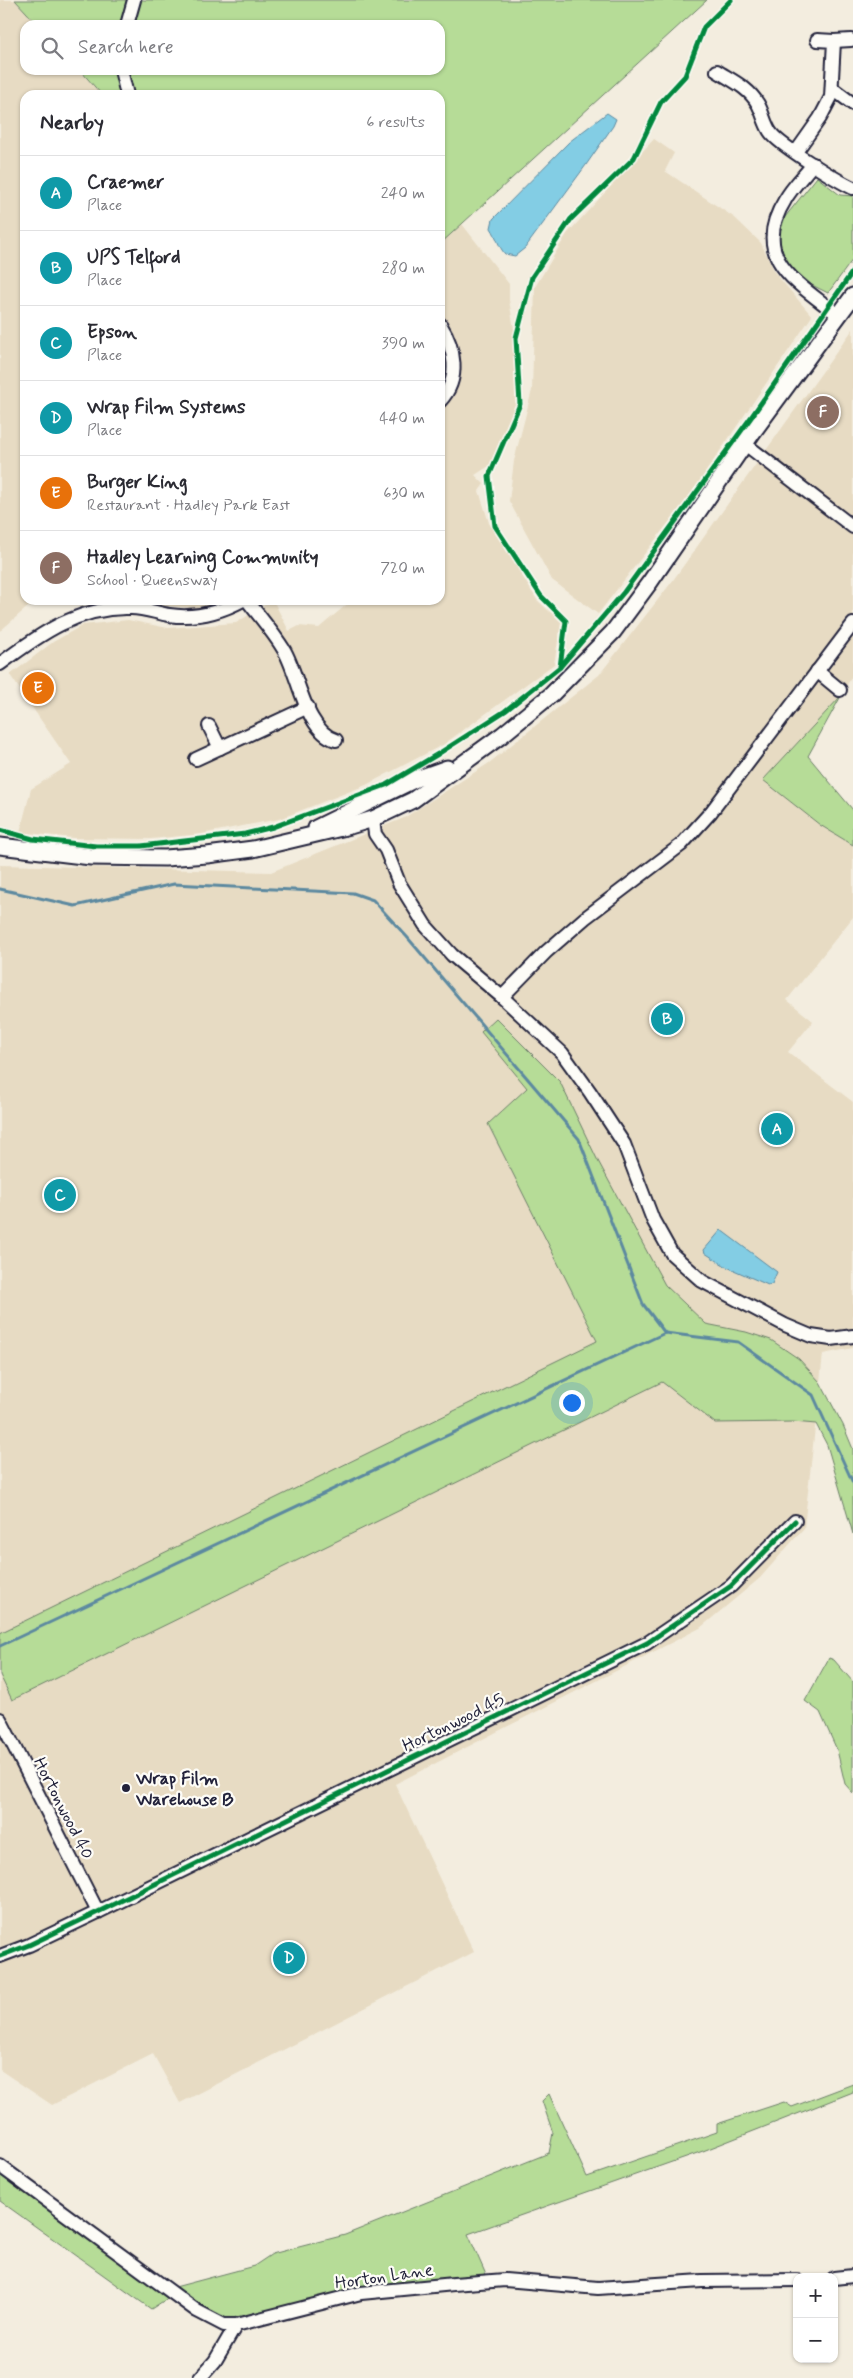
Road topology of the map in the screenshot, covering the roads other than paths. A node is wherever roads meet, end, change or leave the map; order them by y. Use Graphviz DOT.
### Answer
graph roads {
  1 [pos="134,0"];
  2 [pos="128,20"];
  3 [pos="817,40"];
  4 [pos="851,40"];
  5 [pos="834,41"];
  6 [pos="718,71"];
  7 [pos="122,75"];
  8 [pos="833,89"];
  9 [pos="126,90"];
  10 [pos="853,104"];
  11 [pos="796,152"];
  12 [pos="813,164"];
  13 [pos="853,188"];
  14 [pos="853,296"];
  15 [pos="838,315"];
  16 [pos="445,334"];
  17 [pos="445,394"];
  18 [pos="745,444"];
  19 [pos="853,527"];
  20 [pos="107,605"];
  21 [pos="116,605"];
  22 [pos="232,605"];
  23 [pos="251,605"];
  24 [pos="853,624"];
  25 [pos="0,664"];
  26 [pos="817,672"];
  27 [pos="840,690"];
  28 [pos="308,707"];
  29 [pos="209,726"];
  30 [pos="336,740"];
  31 [pos="220,748"];
  32 [pos="196,758"];
  33 [pos="465,761"];
  34 [pos="367,803"];
  35 [pos="373,818"];
  36 [pos="296,838"];
  37 [pos="0,840"];
  38 [pos="0,846"];
  39 [pos="18,848"];
  40 [pos="502,997"];
  41 [pos="853,1336"];
  42 [pos="795,1521"];
  43 [pos="0,1719"];
  44 [pos="98,1912"];
  45 [pos="0,1956"];
  46 [pos="0,2166"];
  47 [pos="853,2276"];
  48 [pos="838,2278"];
  49 [pos="793,2280"];
  50 [pos="236,2325"];
  51 [pos="200,2378"];
  1 -- 2 [label="street"];
  3 -- 5 [label="street"];
  4 -- 5 [label="street"];
  5 -- 8 [label="street"];
  6 -- 11 [label="street"];
  7 -- 9 [label="street"];
  8 -- 10 [label="street"];
  8 -- 11 [label="street"];
  11 -- 12 [label="street"];
  12 -- 13 [label="street"];
  12 -- 15 [label="street"];
  14 -- 15 [label="main road"];
  15 -- 18 [label="main road"];
  16 -- 17 [label="street"];
  18 -- 19 [label="street"];
  18 -- 33 [label="main road"];
  20 -- 25 [label="street"];
  21 -- 22 [label="street"];
  23 -- 28 [label="street"];
  24 -- 26 [label="street"];
  26 -- 27 [label="street"];
  26 -- 40 [label="street"];
  28 -- 30 [label="street"];
  28 -- 31 [label="street"];
  29 -- 31 [label="street"];
  31 -- 32 [label="street"];
  33 -- 34 [label="main road"];
  33 -- 35 [label="main road"];
  34 -- 35 [label="main road"];
  34 -- 36 [label="main road"];
  35 -- 36 [label="main road"];
  35 -- 40 [label="street"];
  36 -- 39 [label="main road"];
  37 -- 39 [label="main road"];
  38 -- 39 [label="main road"];
  40 -- 41 [label="street"];
  42 -- 44 [label="street, Hortonwood 45"];
  43 -- 44 [label="street, Hortonwood 40"];
  44 -- 45 [label="street, Hortonwood 45"];
  46 -- 50 [label="street, Horton Lane"];
  47 -- 48 [label="street"];
  49 -- 50 [label="street, Horton Lane"];
  50 -- 51 [label="street"];
}
